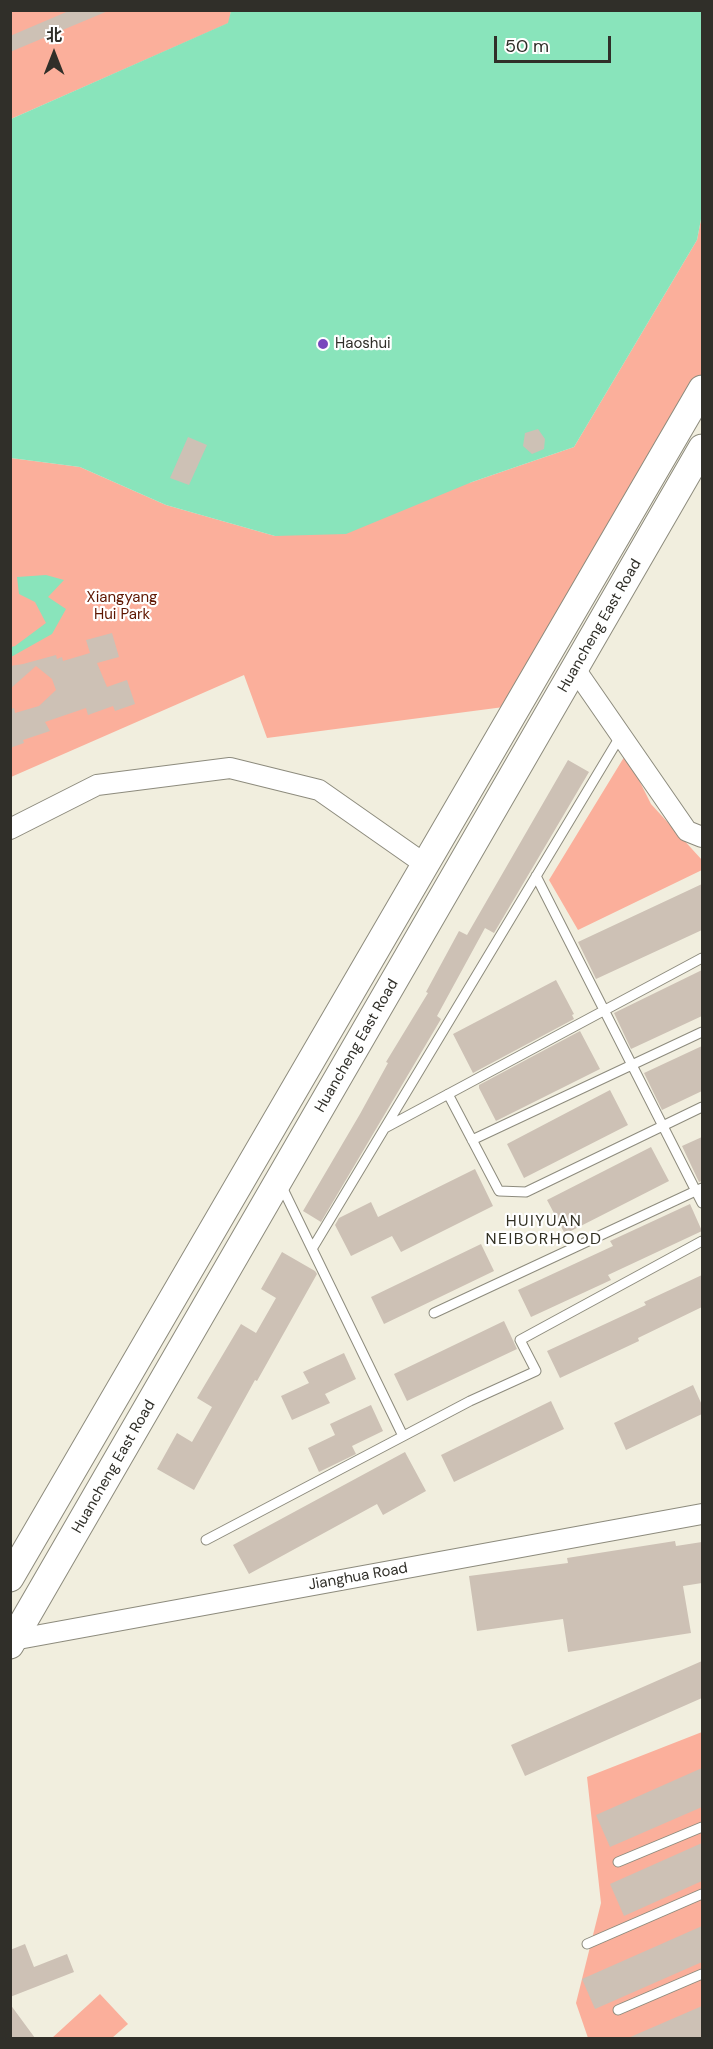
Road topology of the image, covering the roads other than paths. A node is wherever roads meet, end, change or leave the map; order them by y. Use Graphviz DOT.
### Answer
graph roads {
  1 [pos="702,389"];
  2 [pos="702,448"];
  3 [pos="575,669"];
  4 [pos="621,735"];
  5 [pos="10,829"];
  6 [pos="702,837"];
  7 [pos="426,865"];
  8 [pos="536,876"];
  9 [pos="702,958"];
  10 [pos="603,1010"];
  11 [pos="702,1032"];
  12 [pos="631,1065"];
  13 [pos="448,1094"];
  14 [pos="702,1107"];
  15 [pos="663,1126"];
  16 [pos="384,1128"];
  17 [pos="472,1140"];
  18 [pos="279,1181"];
  19 [pos="699,1190"];
  20 [pos="702,1203"];
  21 [pos="702,1241"];
  22 [pos="312,1249"];
  23 [pos="434,1313"];
  24 [pos="403,1436"];
  25 [pos="702,1514"];
  26 [pos="206,1540"];
  27 [pos="10,1578"];
  28 [pos="12,1643"];
  29 [pos="702,1827"];
  30 [pos="618,1862"];
  31 [pos="702,1894"];
  32 [pos="587,1944"];
  33 [pos="702,1974"];
  34 [pos="618,2010"];
  1 -- 7 [label="main road, Huancheng East Road"];
  2 -- 3 [label="main road, Huancheng East Road"];
  3 -- 4 [label="street"];
  3 -- 18 [label="main road, Huancheng East Road"];
  4 -- 6 [label="street"];
  4 -- 8 [label="lane"];
  5 -- 7 [label="street"];
  7 -- 27 [label="main road, Huancheng East Road"];
  8 -- 10 [label="lane"];
  8 -- 16 [label="lane"];
  9 -- 10 [label="lane"];
  10 -- 12 [label="lane"];
  10 -- 13 [label="lane"];
  11 -- 12 [label="lane"];
  12 -- 15 [label="lane"];
  12 -- 17 [label="lane"];
  13 -- 16 [label="lane"];
  13 -- 17 [label="lane"];
  14 -- 15 [label="lane"];
  15 -- 17 [label="lane"];
  15 -- 19 [label="lane"];
  16 -- 22 [label="lane"];
  18 -- 22 [label="lane"];
  18 -- 28 [label="main road, Huancheng East Road"];
  19 -- 20 [label="lane"];
  19 -- 23 [label="lane"];
  21 -- 24 [label="lane"];
  22 -- 24 [label="lane"];
  24 -- 26 [label="lane"];
  25 -- 28 [label="street, Jianghua Road"];
  29 -- 30 [label="lane"];
  31 -- 32 [label="lane"];
  33 -- 34 [label="lane"];
}
